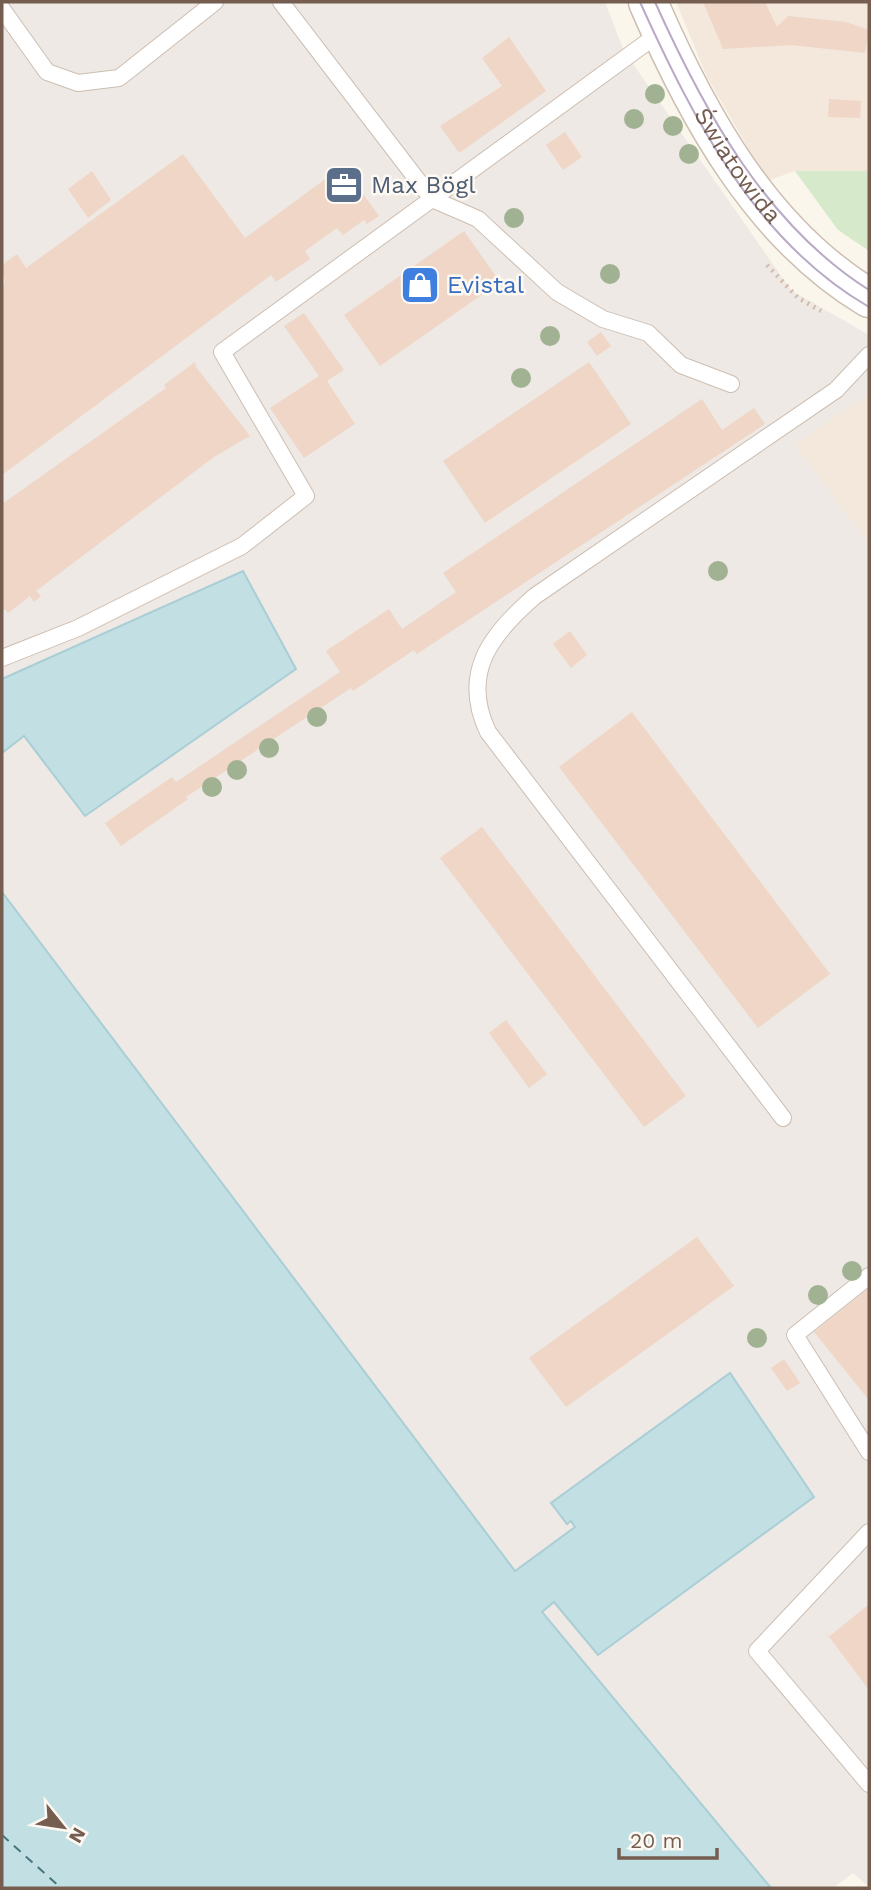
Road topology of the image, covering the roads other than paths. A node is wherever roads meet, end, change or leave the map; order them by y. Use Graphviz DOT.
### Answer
graph roads {
  1 [pos="215,2"];
  2 [pos="281,2"];
  3 [pos="2,9"];
  4 [pos="654,17"];
  5 [pos="432,200"];
  6 [pos="869,298"];
  7 [pos="869,355"];
  8 [pos="731,384"];
  9 [pos="2,658"];
  10 [pos="783,1118"];
  11 [pos="869,1276"];
  12 [pos="869,1452"];
  13 [pos="869,1532"];
  14 [pos="869,1784"];
  1 -- 3 [label="lane"];
  2 -- 5 [label="lane"];
  4 -- 5 [label="lane"];
  4 -- 6 [label="street, Światowida"];
  5 -- 8 [label="lane"];
  5 -- 9 [label="lane"];
  7 -- 10 [label="lane"];
  11 -- 12 [label="lane"];
  13 -- 14 [label="lane"];
}
